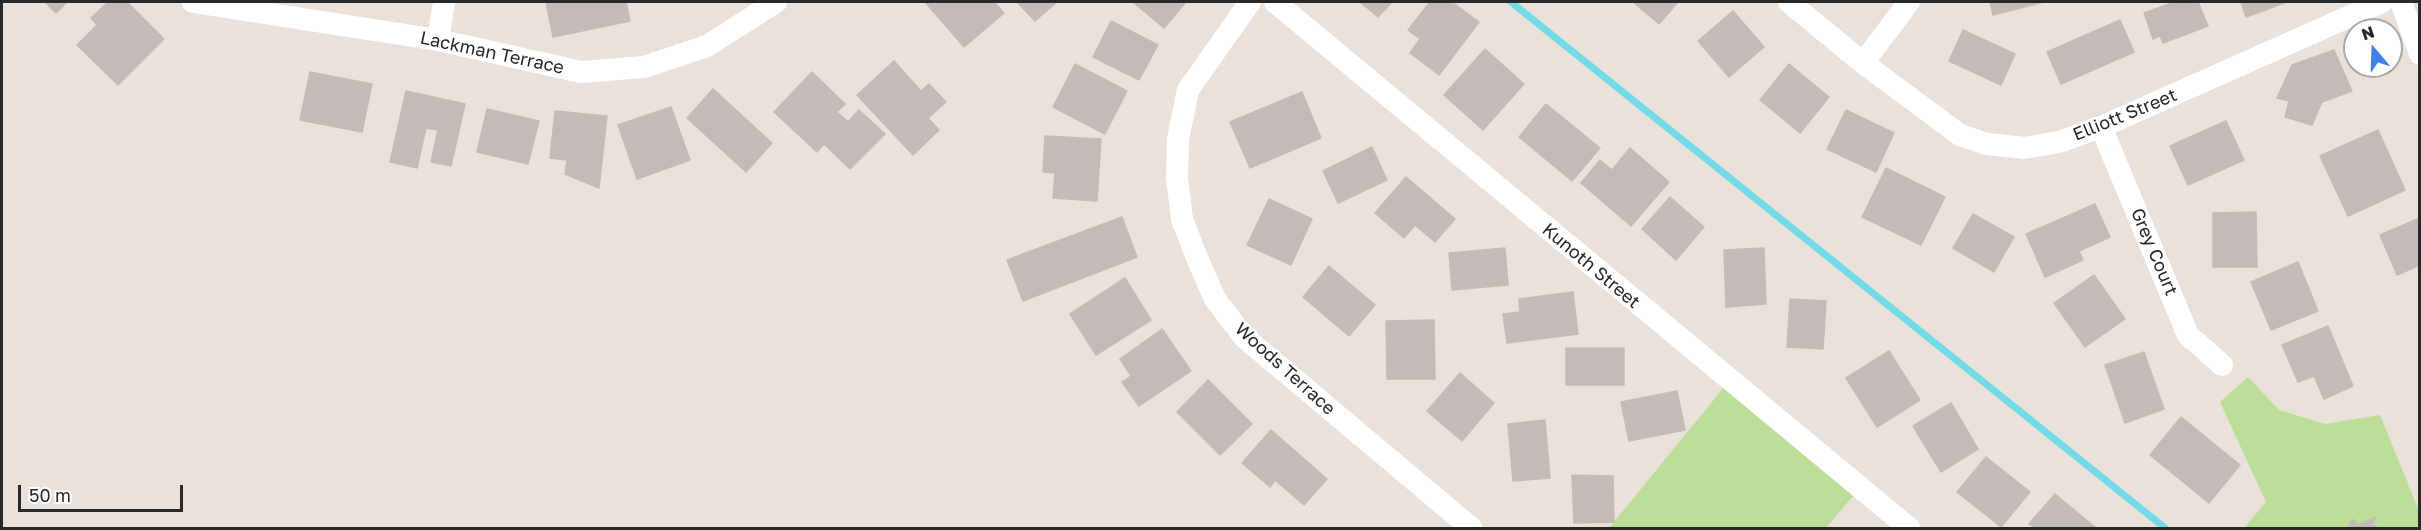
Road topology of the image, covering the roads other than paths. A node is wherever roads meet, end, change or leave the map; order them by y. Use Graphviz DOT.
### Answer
graph roads {
  1 [pos="193,2"];
  2 [pos="444,2"];
  3 [pos="776,2"];
  4 [pos="1250,2"];
  5 [pos="1275,2"];
  6 [pos="1789,2"];
  7 [pos="1909,2"];
  8 [pos="2382,2"];
  9 [pos="2401,2"];
  10 [pos="438,40"];
  11 [pos="2420,54"];
  12 [pos="1863,63"];
  13 [pos="2102,128"];
  14 [pos="2222,365"];
  15 [pos="1471,528"];
  16 [pos="1909,528"];
  1 -- 10 [label="street, Lackman Terrace"];
  2 -- 10 [label="street"];
  3 -- 10 [label="street, Lackman Terrace"];
  4 -- 15 [label="street, Woods Terrace"];
  5 -- 16 [label="street, Kunoth Street"];
  6 -- 12 [label="street, Elliott Street"];
  7 -- 12 [label="street"];
  8 -- 13 [label="street, Elliott Street"];
  9 -- 11 [label="street"];
  12 -- 13 [label="street, Elliott Street"];
  13 -- 14 [label="street, Grey Court"];
}
